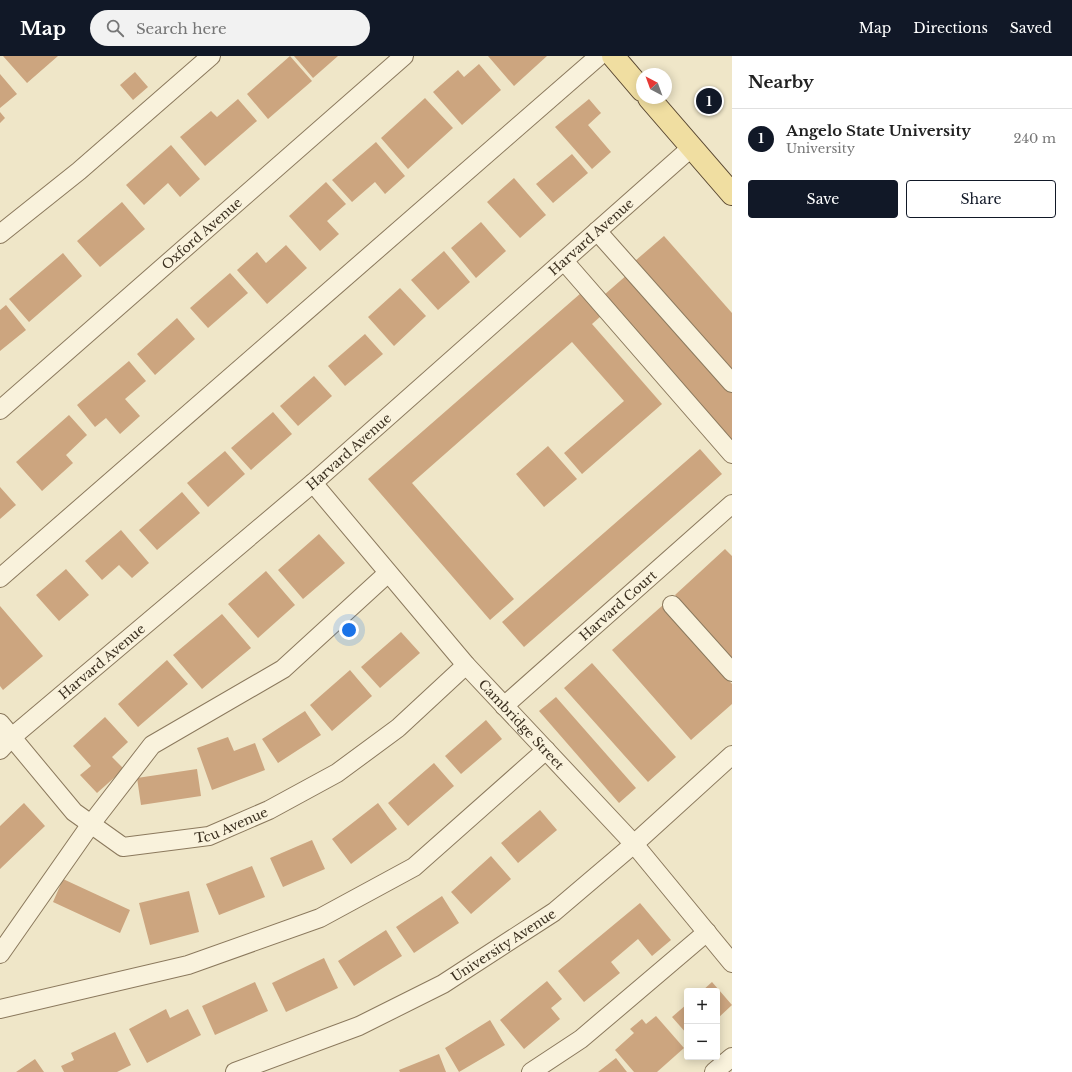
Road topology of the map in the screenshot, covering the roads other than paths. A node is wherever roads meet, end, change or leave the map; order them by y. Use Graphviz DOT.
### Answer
graph roads {
  1 [pos="211,56"];
  2 [pos="404,56"];
  3 [pos="599,56"];
  4 [pos="612,56"];
  5 [pos="636,83"];
  6 [pos="654,104"];
  7 [pos="692,147"];
  8 [pos="732,194"];
  9 [pos="597,231"];
  10 [pos="0,234"];
  11 [pos="564,261"];
  12 [pos="732,383"];
  13 [pos="0,410"];
  14 [pos="732,454"];
  15 [pos="313,483"];
  16 [pos="732,504"];
  17 [pos="388,572"];
  18 [pos="0,578"];
  19 [pos="672,604"];
  20 [pos="466,665"];
  21 [pos="732,672"];
  22 [pos="504,706"];
  23 [pos="0,723"];
  24 [pos="6,744"];
  25 [pos="546,750"];
  26 [pos="732,755"];
  27 [pos="91,824"];
  28 [pos="634,844"];
  29 [pos="707,932"];
  30 [pos="0,954"];
  31 [pos="732,963"];
  32 [pos="0,1010"];
  33 [pos="732,1057"];
  34 [pos="235,1072"];
  35 [pos="531,1072"];
  36 [pos="714,1072"];
  1 -- 10 [label="street"];
  2 -- 13 [label="street, Oxford Avenue"];
  3 -- 18 [label="street"];
  4 -- 5 [label="main road"];
  6 -- 7 [label="main road"];
  7 -- 8 [label="main road"];
  7 -- 9 [label="street, Harvard Avenue"];
  9 -- 11 [label="street, Harvard Avenue"];
  9 -- 12 [label="street"];
  11 -- 14 [label="street"];
  11 -- 15 [label="street, Harvard Avenue"];
  15 -- 17 [label="street, Cambridge Street"];
  15 -- 24 [label="street, Harvard Avenue"];
  16 -- 22 [label="street, Harvard Court"];
  17 -- 20 [label="street, Cambridge Street"];
  17 -- 27 [label="street"];
  19 -- 21 [label="street"];
  20 -- 22 [label="street, Cambridge Street"];
  20 -- 27 [label="street, Tcu Avenue"];
  22 -- 25 [label="street, Cambridge Street"];
  23 -- 24 [label="street, Tcu Avenue"];
  24 -- 27 [label="street, Tcu Avenue"];
  25 -- 28 [label="street, Cambridge Street"];
  25 -- 32 [label="street"];
  26 -- 28 [label="street, University Avenue"];
  27 -- 30 [label="street"];
  28 -- 29 [label="street, Cambridge Street"];
  28 -- 34 [label="street, University Avenue"];
  29 -- 31 [label="street, Cambridge Street"];
  29 -- 35 [label="street"];
  33 -- 36 [label="street"];
}
